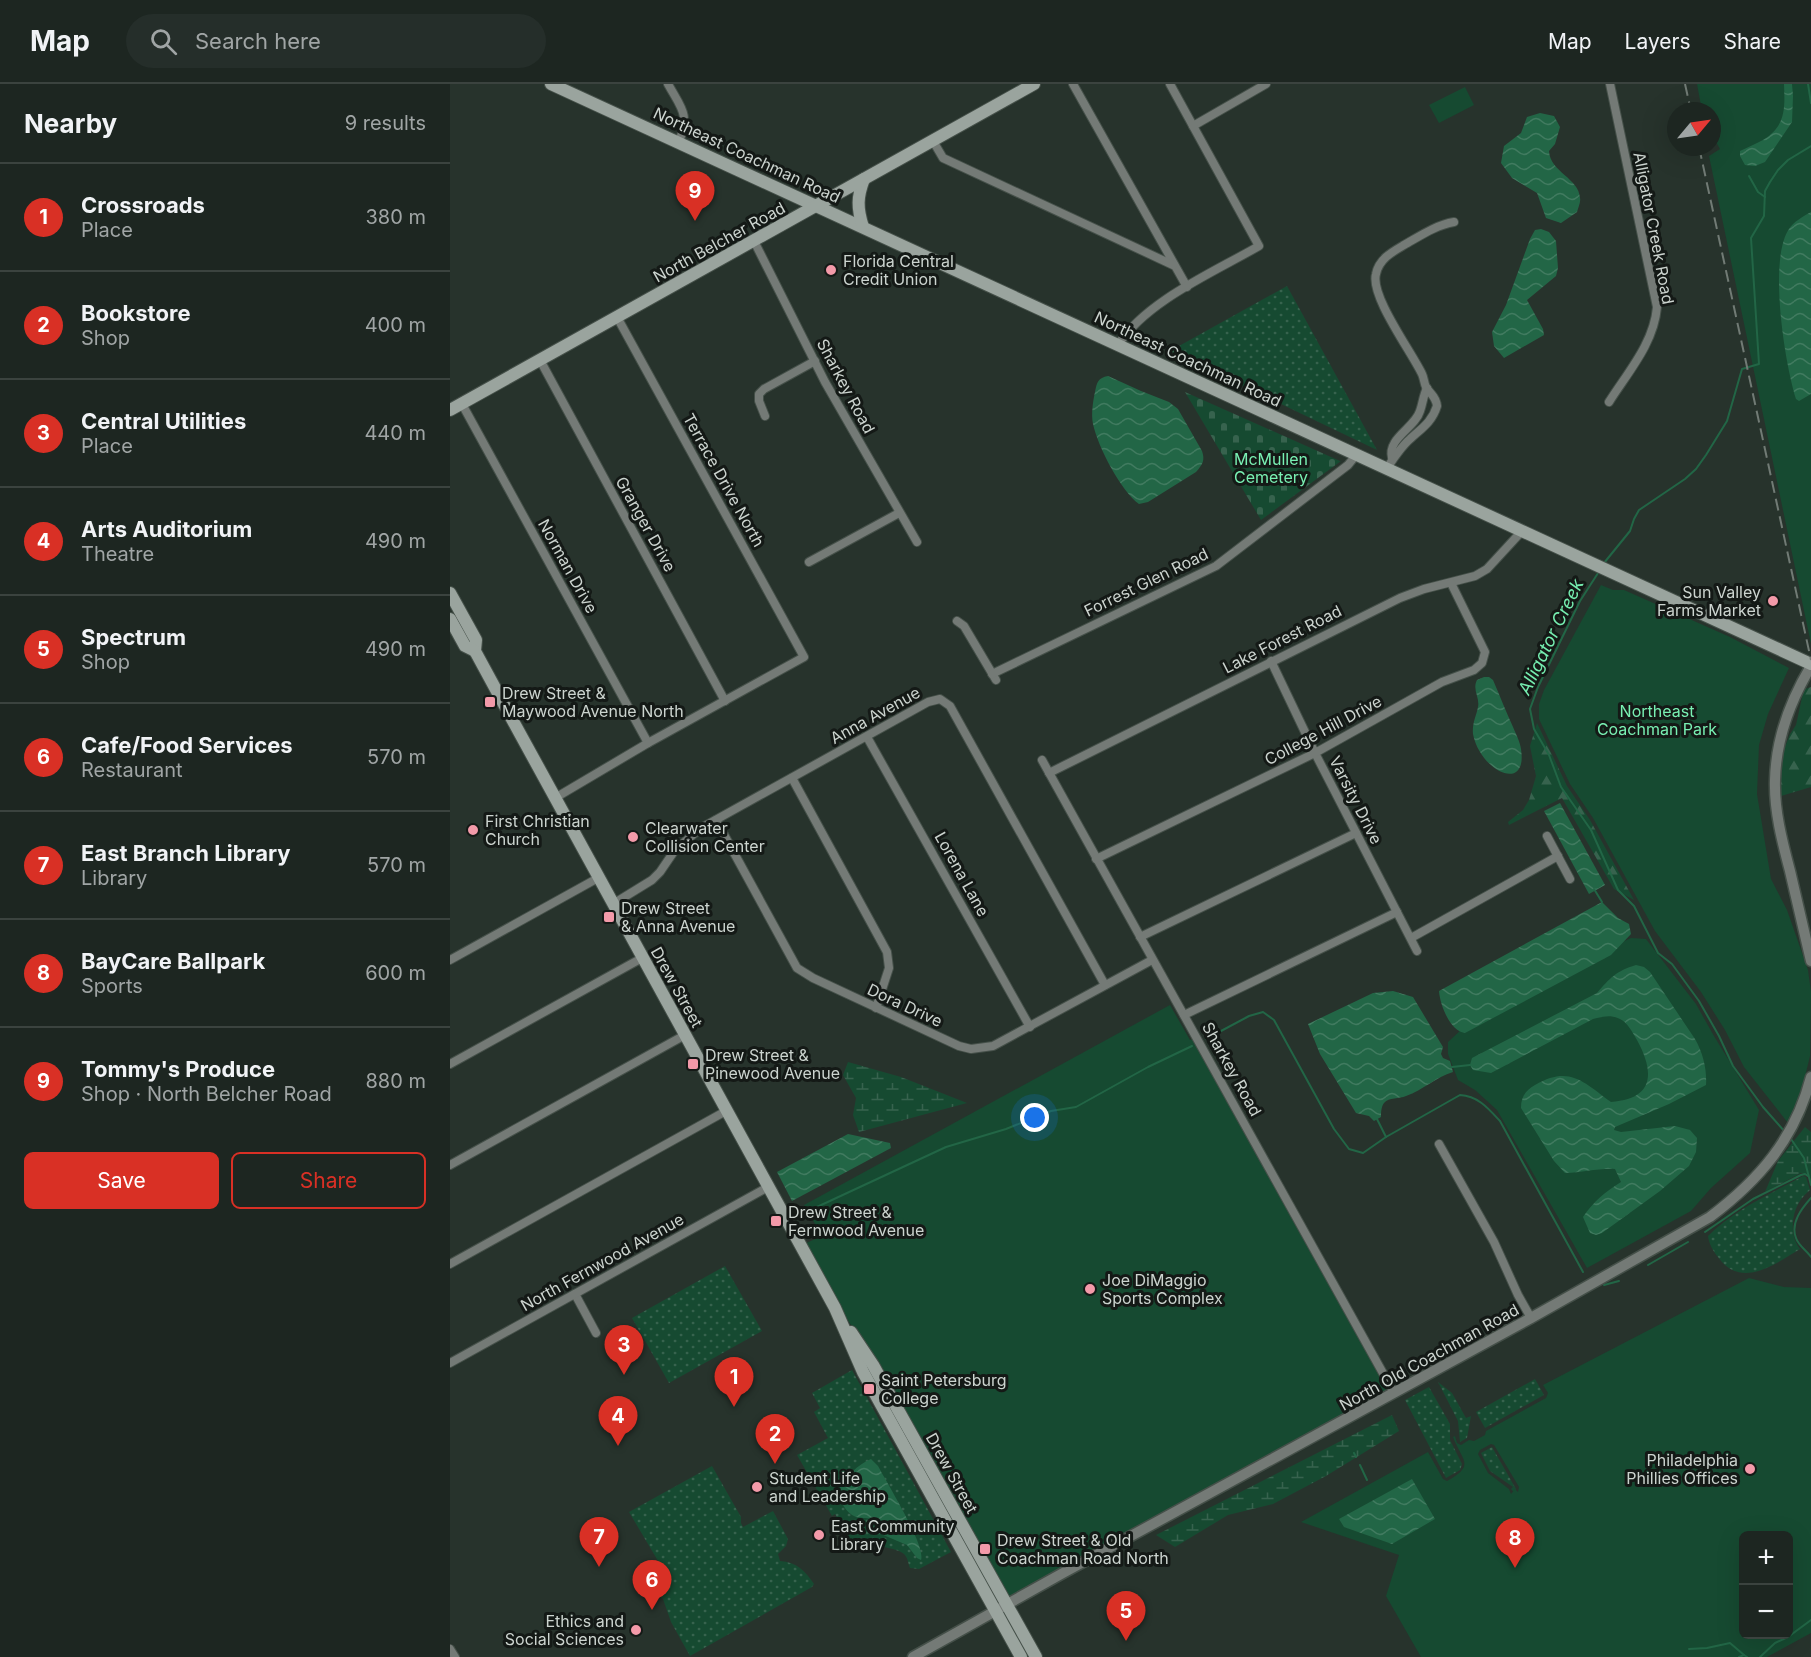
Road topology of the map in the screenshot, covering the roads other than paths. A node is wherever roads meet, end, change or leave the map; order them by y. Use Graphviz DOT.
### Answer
graph roads {
  1 [pos="551,84"];
  2 [pos="668,84"];
  3 [pos="1034,84"];
  4 [pos="1073,84"];
  5 [pos="1170,84"];
  6 [pos="1266,84"];
  7 [pos="1610,84"];
  8 [pos="1193,126"];
  9 [pos="933,141"];
  10 [pos="679,143"];
  11 [pos="864,179"];
  12 [pos="817,206"];
  13 [pos="1454,222"];
  14 [pos="863,227"];
  15 [pos="754,241"];
  16 [pos="1173,265"];
  17 [pos="1187,287"];
  18 [pos="617,317"];
  19 [pos="1118,345"];
  20 [pos="540,360"];
  21 [pos="815,362"];
  22 [pos="1427,388"];
  23 [pos="1609,402"];
  24 [pos="462,404"];
  25 [pos="450,410"];
  26 [pos="1420,413"];
  27 [pos="765,416"];
  28 [pos="1432,419"];
  29 [pos="1357,454"];
  30 [pos="1389,464"];
  31 [pos="899,513"];
  32 [pos="1522,531"];
  33 [pos="917,542"];
  34 [pos="809,562"];
  35 [pos="1451,583"];
  36 [pos="450,593"];
  37 [pos="450,619"];
  38 [pos="957,621"];
  39 [pos="475,651"];
  40 [pos="1271,662"];
  41 [pos="1811,665"];
  42 [pos="725,701"];
  43 [pos="867,737"];
  44 [pos="648,743"];
  45 [pos="1315,753"];
  46 [pos="1042,760"];
  47 [pos="1049,773"];
  48 [pos="792,778"];
  49 [pos="555,798"];
  50 [pos="716,820"];
  51 [pos="1356,833"];
  52 [pos="1547,836"];
  53 [pos="1558,856"];
  54 [pos="1096,859"];
  55 [pos="598,878"];
  56 [pos="1570,879"];
  57 [pos="613,904"];
  58 [pos="1397,912"];
  59 [pos="1140,937"];
  60 [pos="1411,938"];
  61 [pos="1417,951"];
  62 [pos="642,958"];
  63 [pos="450,960"];
  64 [pos="1152,960"];
  65 [pos="1811,961"];
  66 [pos="1105,985"];
  67 [pos="876,1008"];
  68 [pos="1184,1015"];
  69 [pos="1030,1027"];
  70 [pos="685,1035"];
  71 [pos="450,1064"];
  72 [pos="1811,1077"];
  73 [pos="726,1111"];
  74 [pos="1439,1143"];
  75 [pos="450,1165"];
  76 [pos="768,1187"];
  77 [pos="450,1264"];
  78 [pos="575,1294"];
  79 [pos="1531,1318"];
  80 [pos="596,1333"];
  81 [pos="450,1363"];
  82 [pos="1394,1393"];
  83 [pos="1001,1608"];
  84 [pos="450,1648"];
  85 [pos="455,1657"];
  86 [pos="913,1657"];
  87 [pos="1021,1657"];
  88 [pos="1036,1657"];
  1 -- 10 [label="main road, Northeast Coachman Road"];
  2 -- 10 [label="street"];
  3 -- 9 [label="main road, North Belcher Road"];
  4 -- 16 [label="street"];
  5 -- 8 [label="street"];
  6 -- 8 [label="street"];
  7 -- 23 [label="street, Alligator Creek Road"];
  8 -- 17 [label="street"];
  9 -- 11 [label="main road, North Belcher Road"];
  9 -- 16 [label="street"];
  10 -- 12 [label="main road, Northeast Coachman Road"];
  11 -- 12 [label="main road, North Belcher Road"];
  11 -- 14 [label="main road"];
  12 -- 14 [label="main road, Northeast Coachman Road"];
  12 -- 15 [label="main road, North Belcher Road"];
  13 -- 22 [label="street"];
  14 -- 19 [label="main road, Northeast Coachman Road"];
  15 -- 18 [label="main road, North Belcher Road"];
  15 -- 21 [label="street, Sharkey Road"];
  16 -- 17 [label="street"];
  17 -- 19 [label="street"];
  18 -- 20 [label="main road, North Belcher Road"];
  18 -- 42 [label="street, Terrace Drive North"];
  19 -- 29 [label="main road, Northeast Coachman Road"];
  20 -- 24 [label="main road, North Belcher Road"];
  20 -- 42 [label="street, Granger Drive"];
  21 -- 27 [label="street"];
  21 -- 31 [label="street, Sharkey Road"];
  22 -- 26 [label="street"];
  22 -- 28 [label="street"];
  24 -- 25 [label="main road, North Belcher Road"];
  24 -- 44 [label="street, Norman Drive"];
  26 -- 28 [label="street"];
  26 -- 30 [label="street"];
  28 -- 30 [label="street"];
  29 -- 30 [label="main road, Northeast Coachman Road"];
  29 -- 38 [label="street, Forrest Glen Road"];
  30 -- 32 [label="main road, Northeast Coachman Road"];
  31 -- 33 [label="street, Sharkey Road"];
  31 -- 34 [label="street"];
  32 -- 35 [label="street, Lake Forest Road"];
  32 -- 41 [label="main road, Northeast Coachman Road"];
  35 -- 40 [label="street, Lake Forest Road"];
  35 -- 45 [label="street, College Hill Drive"];
  36 -- 39 [label="main road, Drew Street"];
  37 -- 39 [label="main road, Drew Street"];
  39 -- 49 [label="main road, Drew Street"];
  40 -- 45 [label="street, Varsity Drive"];
  40 -- 47 [label="street, Lake Forest Road"];
  41 -- 65 [label="street"];
  42 -- 44 [label="street"];
  43 -- 48 [label="street, Anna Avenue"];
  43 -- 66 [label="street, Anna Avenue"];
  43 -- 69 [label="street, Lorena Lane"];
  44 -- 49 [label="street"];
  45 -- 51 [label="street, Varsity Drive"];
  45 -- 54 [label="street, College Hill Drive"];
  46 -- 47 [label="street, Sharkey Road"];
  47 -- 54 [label="street, Sharkey Road"];
  48 -- 50 [label="street, Anna Avenue"];
  48 -- 67 [label="street"];
  49 -- 55 [label="main road, Drew Street"];
  50 -- 57 [label="street, Anna Avenue"];
  50 -- 67 [label="street, Dora Drive"];
  51 -- 58 [label="street, Varsity Drive"];
  51 -- 59 [label="street"];
  52 -- 53 [label="street"];
  53 -- 56 [label="street"];
  53 -- 60 [label="street"];
  54 -- 59 [label="street, Sharkey Road"];
  55 -- 57 [label="main road, Drew Street"];
  55 -- 63 [label="street"];
  57 -- 62 [label="main road, Drew Street"];
  58 -- 60 [label="street, Varsity Drive"];
  58 -- 68 [label="street"];
  59 -- 64 [label="street, Sharkey Road"];
  60 -- 61 [label="street, Varsity Drive"];
  62 -- 70 [label="main road, Drew Street"];
  62 -- 71 [label="street"];
  64 -- 66 [label="street, Dora Drive"];
  64 -- 68 [label="street, Sharkey Road"];
  66 -- 69 [label="street, Dora Drive"];
  67 -- 69 [label="street, Dora Drive"];
  68 -- 82 [label="street, Sharkey Road"];
  70 -- 73 [label="main road, Drew Street"];
  70 -- 75 [label="street"];
  72 -- 79 [label="street, North Old Coachman Road"];
  73 -- 76 [label="main road, Drew Street"];
  73 -- 77 [label="street"];
  74 -- 79 [label="street"];
  76 -- 78 [label="street, North Fernwood Avenue"];
  76 -- 83 [label="main road, Drew Street"];
  78 -- 80 [label="street"];
  78 -- 81 [label="street, North Fernwood Avenue"];
  79 -- 82 [label="street, North Old Coachman Road"];
  82 -- 83 [label="street, North Old Coachman Road"];
  83 -- 86 [label="street, North Old Coachman Road"];
  83 -- 87 [label="main road, Drew Street"];
  83 -- 88 [label="main road, Drew Street"];
  84 -- 85 [label="street"];
}
